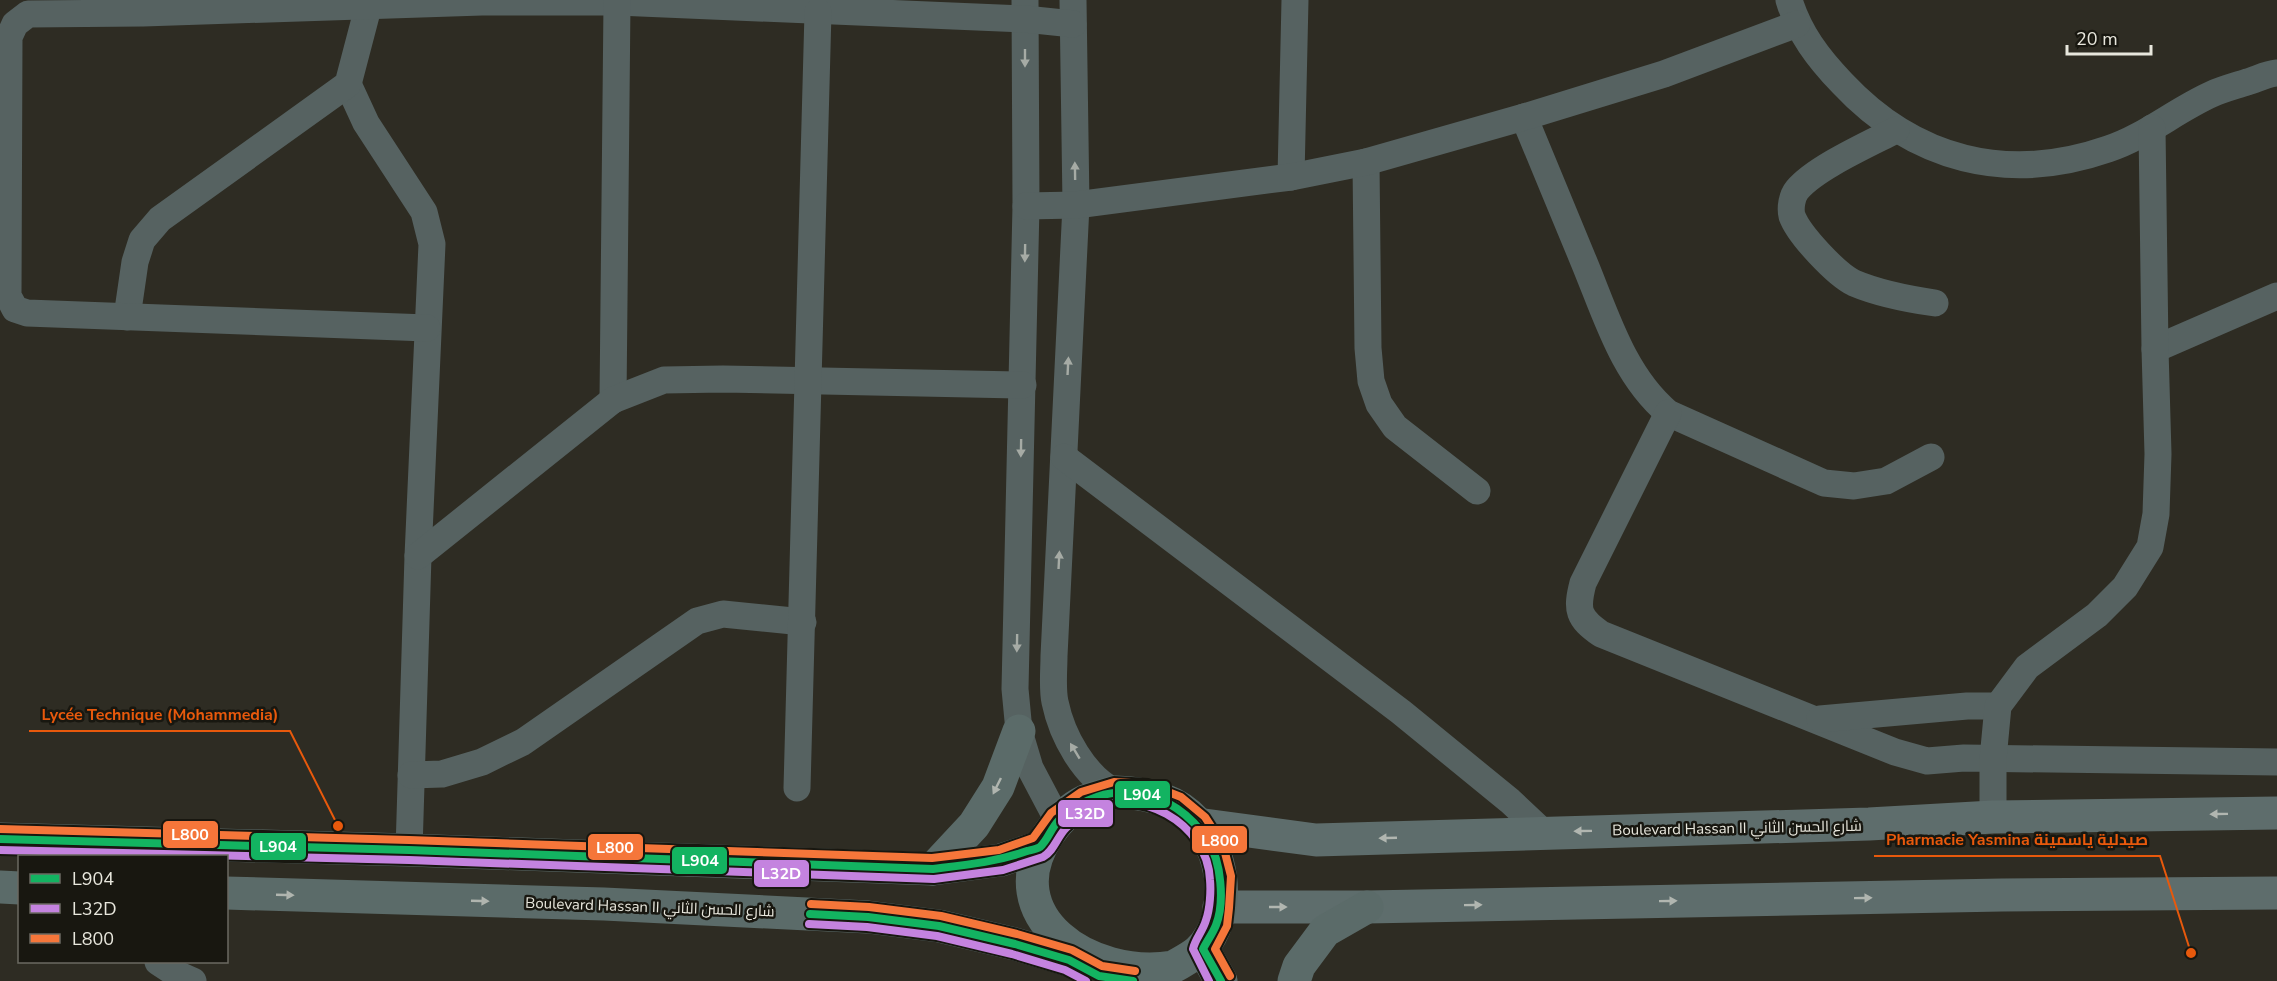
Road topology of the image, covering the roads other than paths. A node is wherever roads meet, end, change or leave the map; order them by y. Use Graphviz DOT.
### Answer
graph roads {
  1 [pos="1295,0"];
  2 [pos="617,2"];
  3 [pos="370,3"];
  4 [pos="1025,9"];
  5 [pos="818,12"];
  6 [pos="1073,12"];
  7 [pos="1793,12"];
  8 [pos="2277,73"];
  9 [pos="348,84"];
  10 [pos="1524,117"];
  11 [pos="2152,128"];
  12 [pos="1896,130"];
  13 [pos="1365,162"];
  14 [pos="1291,177"];
  15 [pos="1076,205"];
  16 [pos="1026,206"];
  17 [pos="2277,296"];
  18 [pos="1935,303"];
  19 [pos="128,318"];
  20 [pos="427,328"];
  21 [pos="2155,349"];
  22 [pos="809,381"];
  23 [pos="1023,385"];
  24 [pos="613,400"];
  25 [pos="1668,413"];
  26 [pos="1064,457"];
  27 [pos="1931,457"];
  28 [pos="1477,491"];
  29 [pos="418,556"];
  30 [pos="803,622"];
  31 [pos="1998,706"];
  32 [pos="1813,720"];
  33 [pos="1019,731"];
  34 [pos="1993,759"];
  35 [pos="2277,762"];
  36 [pos="411,775"];
  37 [pos="797,788"];
  38 [pos="1115,792"];
  39 [pos="2277,813"];
  40 [pos="1993,817"];
  41 [pos="1197,824"];
  42 [pos="1543,832"];
  43 [pos="1049,834"];
  44 [pos="0,839"];
  45 [pos="409,850"];
  46 [pos="933,869"];
  47 [pos="0,887"];
  48 [pos="18,888"];
  49 [pos="228,893"];
  50 [pos="2277,893"];
  51 [pos="1219,907"];
  52 [pos="1367,907"];
  53 [pos="1203,949"];
  54 [pos="1069,960"];
  55 [pos="160,963"];
  56 [pos="193,981"];
  57 [pos="1133,981"];
  58 [pos="1221,981"];
  59 [pos="1294,981"];
  1 -- 14 [label="street"];
  2 -- 3 [label="street"];
  2 -- 5 [label="street"];
  2 -- 24 [label="street"];
  3 -- 9 [label="street"];
  3 -- 19 [label="street"];
  4 -- 5 [label="street"];
  4 -- 6 [label="street"];
  4 -- 16 [label="street, one-way"];
  5 -- 22 [label="street"];
  15 -- 6 [label="street, one-way"];
  7 -- 10 [label="street"];
  7 -- 12 [label="street"];
  8 -- 11 [label="street"];
  9 -- 19 [label="street"];
  9 -- 20 [label="street"];
  10 -- 13 [label="street"];
  10 -- 25 [label="street"];
  11 -- 12 [label="street"];
  11 -- 21 [label="street"];
  12 -- 18 [label="street"];
  13 -- 14 [label="street"];
  13 -- 28 [label="street"];
  14 -- 15 [label="street"];
  15 -- 16 [label="street"];
  26 -- 15 [label="street, one-way"];
  16 -- 23 [label="street, one-way"];
  17 -- 21 [label="street"];
  19 -- 20 [label="street"];
  20 -- 29 [label="street"];
  21 -- 31 [label="street"];
  22 -- 23 [label="street"];
  22 -- 24 [label="street"];
  22 -- 30 [label="street"];
  23 -- 33 [label="street, one-way"];
  24 -- 29 [label="street"];
  25 -- 27 [label="street"];
  25 -- 32 [label="street"];
  38 -- 26 [label="street, one-way"];
  26 -- 42 [label="street"];
  29 -- 36 [label="street"];
  30 -- 36 [label="street"];
  30 -- 37 [label="street"];
  31 -- 32 [label="street"];
  31 -- 34 [label="street"];
  32 -- 34 [label="street"];
  33 -- 43 [label="street"];
  33 -- 46 [label="main road, one-way"];
  34 -- 35 [label="street"];
  34 -- 40 [label="street"];
  36 -- 45 [label="street"];
  38 -- 41 [label="main road"];
  38 -- 43 [label="main road"];
  39 -- 40 [label="main road, Boulevard Hassan II شارع الحسن الثاني, one-way"];
  40 -- 42 [label="main road, Boulevard Hassan II شارع الحسن الثاني, one-way"];
  42 -- 41 [label="main road, Boulevard Hassan II شارع الحسن الثاني, one-way"];
  41 -- 51 [label="main road"];
  43 -- 46 [label="main road"];
  43 -- 54 [label="main road"];
  44 -- 45 [label="main road"];
  45 -- 46 [label="main road"];
  47 -- 48 [label="main road"];
  49 -- 54 [label="main road, Boulevard Hassan II شارع الحسن الثاني, one-way"];
  52 -- 50 [label="main road, one-way"];
  51 -- 52 [label="main road, one-way"];
  51 -- 53 [label="main road"];
  52 -- 59 [label="main road"];
  53 -- 57 [label="main road"];
  53 -- 58 [label="main road"];
  54 -- 57 [label="main road"];
  55 -- 56 [label="street"];
}
